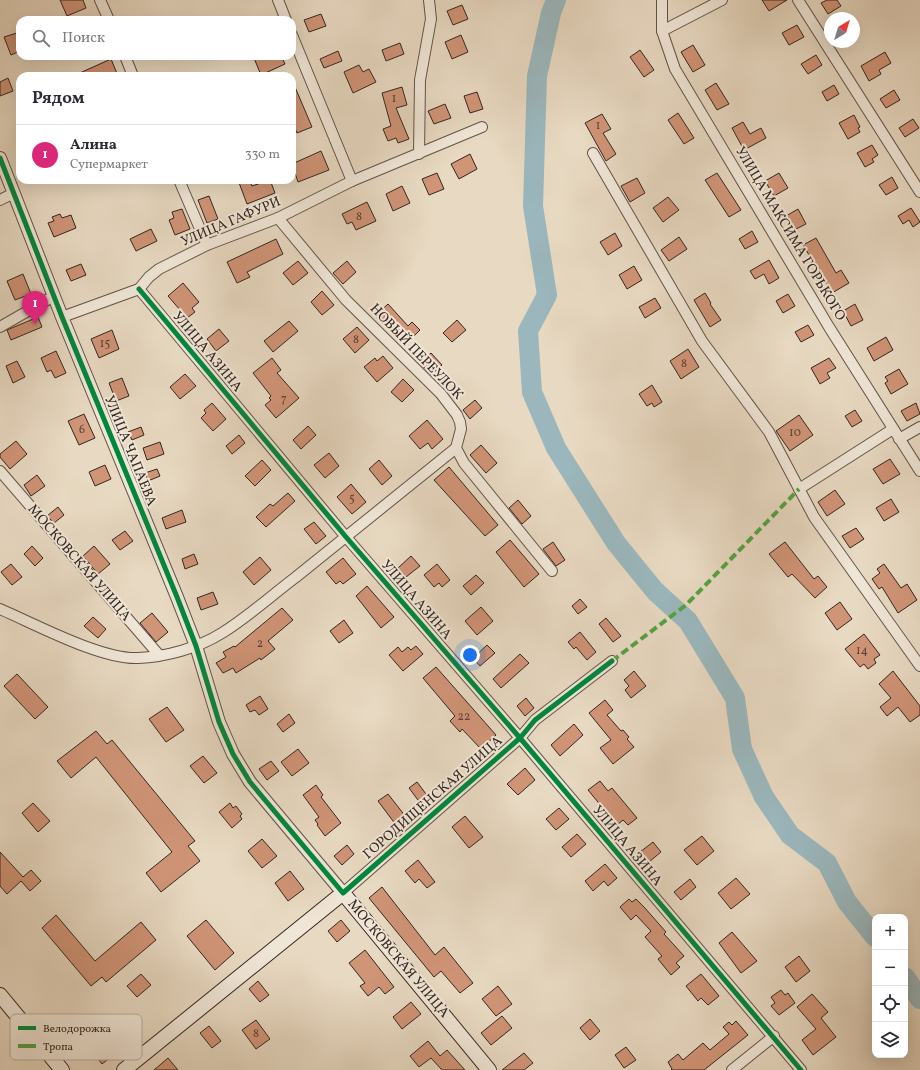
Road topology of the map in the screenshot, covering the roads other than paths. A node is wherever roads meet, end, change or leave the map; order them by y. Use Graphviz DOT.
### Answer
graph roads {
  1 [pos="100,0"];
  2 [pos="278,0"];
  3 [pos="429,0"];
  4 [pos="662,0"];
  5 [pos="722,0"];
  6 [pos="798,0"];
  7 [pos="107,16"];
  8 [pos="284,16"];
  9 [pos="662,31"];
  10 [pos="296,45"];
  11 [pos="127,60"];
  12 [pos="131,72"];
  13 [pos="482,127"];
  14 [pos="594,153"];
  15 [pos="419,154"];
  16 [pos="0,158"];
  17 [pos="352,182"];
  18 [pos="181,184"];
  19 [pos="920,192"];
  20 [pos="14,193"];
  21 [pos="0,200"];
  22 [pos="278,218"];
  23 [pos="207,245"];
  24 [pos="139,289"];
  25 [pos="54,296"];
  26 [pos="62,317"];
  27 [pos="0,327"];
  28 [pos="920,427"];
  29 [pos="893,429"];
  30 [pos="900,439"];
  31 [pos="456,448"];
  32 [pos="0,471"];
  33 [pos="920,472"];
  34 [pos="799,489"];
  35 [pos="346,537"];
  36 [pos="552,571"];
  37 [pos="0,609"];
  38 [pos="196,646"];
  39 [pos="160,655"];
  40 [pos="612,661"];
  41 [pos="920,666"];
  42 [pos="520,738"];
  43 [pos="233,754"];
  44 [pos="343,893"];
  45 [pos="0,995"];
  46 [pos="16,1014"];
  47 [pos="774,1036"];
  48 [pos="142,1055"];
  49 [pos="54,1060"];
  50 [pos="136,1060"];
  51 [pos="62,1070"];
  52 [pos="124,1070"];
  53 [pos="489,1070"];
  54 [pos="732,1070"];
  55 [pos="801,1070"];
  1 -- 7 [label="street"];
  2 -- 8 [label="street"];
  3 -- 15 [label="street"];
  4 -- 9 [label="street, УЛИЦА МАКСИМА ГОРЬКОГО"];
  5 -- 9 [label="street"];
  6 -- 19 [label="street"];
  9 -- 29 [label="street, УЛИЦА МАКСИМА ГОРЬКОГО"];
  10 -- 17 [label="street"];
  11 -- 12 [label="street"];
  13 -- 15 [label="street, УЛИЦА ГАФУРИ"];
  14 -- 34 [label="street"];
  15 -- 17 [label="street, УЛИЦА ГАФУРИ"];
  16 -- 20 [label="street, УЛИЦА ЧАПАЕВА"];
  17 -- 22 [label="street, УЛИЦА ГАФУРИ"];
  18 -- 23 [label="street"];
  20 -- 21 [label="street"];
  20 -- 25 [label="street, УЛИЦА ЧАПАЕВА"];
  22 -- 23 [label="street, УЛИЦА ГАФУРИ"];
  22 -- 31 [label="street, НОВЫЙ ПЕРЕУЛОК"];
  23 -- 24 [label="street, УЛИЦА ГАФУРИ"];
  24 -- 26 [label="street, УЛИЦА ГАФУРИ"];
  24 -- 35 [label="street, УЛИЦА АЗИНА"];
  25 -- 26 [label="street, УЛИЦА ЧАПАЕВА"];
  25 -- 27 [label="street"];
  26 -- 38 [label="street, УЛИЦА ЧАПАЕВА"];
  28 -- 30 [label="street"];
  29 -- 30 [label="street, УЛИЦА МАКСИМА ГОРЬКОГО"];
  29 -- 34 [label="street"];
  30 -- 33 [label="street, УЛИЦА МАКСИМА ГОРЬКОГО"];
  31 -- 35 [label="street"];
  31 -- 36 [label="street"];
  32 -- 39 [label="street, МОСКОВСКАЯ УЛИЦА"];
  34 -- 41 [label="street"];
  35 -- 38 [label="street"];
  35 -- 42 [label="street, УЛИЦА АЗИНА"];
  37 -- 39 [label="street"];
  38 -- 39 [label="street"];
  38 -- 43 [label="street, УЛИЦА ЧАПАЕВА"];
  40 -- 42 [label="street, ГОРОДИЩЕНСКАЯ УЛИЦА"];
  42 -- 44 [label="street, ГОРОДИЩЕНСКАЯ УЛИЦА"];
  42 -- 47 [label="street, УЛИЦА АЗИНА"];
  43 -- 44 [label="street, МОСКОВСКАЯ УЛИЦА"];
  44 -- 48 [label="main road, ГОРОДИЩЕНСКАЯ УЛИЦА"];
  44 -- 53 [label="main road, МОСКОВСКАЯ УЛИЦА"];
  45 -- 46 [label="main road"];
  47 -- 54 [label="street"];
  47 -- 55 [label="street, УЛИЦА АЗИНА"];
  49 -- 51 [label="main road"];
  50 -- 52 [label="main road, ГОРОДИЩЕНСКАЯ УЛИЦА"];
}
